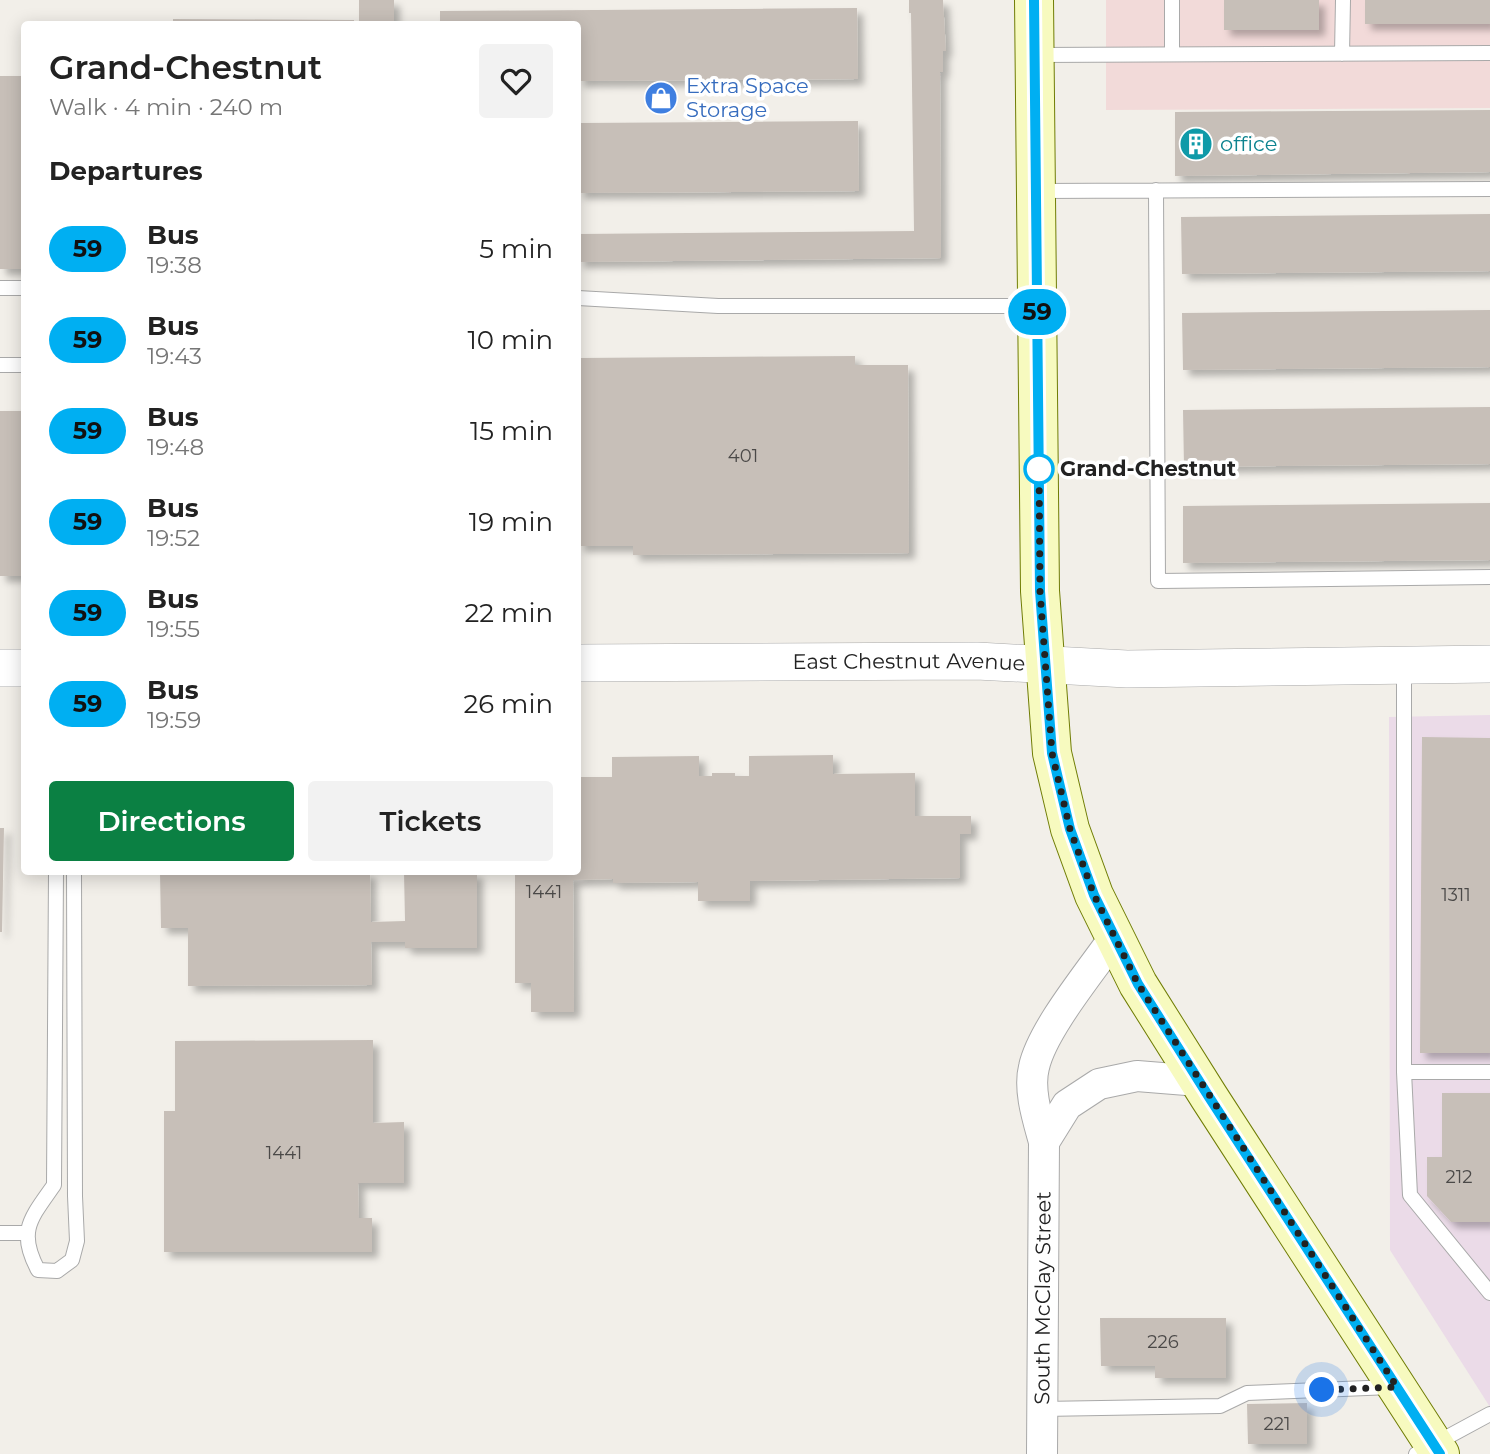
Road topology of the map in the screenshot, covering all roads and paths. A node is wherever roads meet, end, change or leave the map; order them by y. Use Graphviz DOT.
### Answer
graph roads {
  1 [pos="1034,0"];
  2 [pos="1172,0"];
  3 [pos="1343,0"];
  4 [pos="1490,53"];
  5 [pos="1172,54"];
  6 [pos="1342,54"];
  7 [pos="1034,55"];
  8 [pos="1490,189"];
  9 [pos="1156,190"];
  10 [pos="1036,191"];
  11 [pos="0,288"];
  12 [pos="21,288"];
  13 [pos="581,298"];
  14 [pos="1037,306"];
  15 [pos="0,365"];
  16 [pos="21,365"];
  17 [pos="1490,577"];
  18 [pos="581,663"];
  19 [pos="1490,664"];
  20 [pos="1046,665"];
  21 [pos="1404,665"];
  22 [pos="0,668"];
  23 [pos="21,668"];
  24 [pos="56,875"];
  25 [pos="75,875"];
  26 [pos="1114,939"];
  27 [pos="1404,1072"];
  28 [pos="1490,1072"];
  29 [pos="1199,1081"];
  30 [pos="1044,1142"];
  31 [pos="0,1233"];
  32 [pos="26,1233"];
  33 [pos="1490,1293"];
  34 [pos="1397,1387"];
  35 [pos="1042,1409"];
  36 [pos="1490,1414"];
  37 [pos="1430,1450"];
  38 [pos="1042,1454"];
  1 -- 7 [label="main road"];
  2 -- 5 [label="lane"];
  3 -- 6 [label="lane"];
  4 -- 6 [label="lane"];
  5 -- 6 [label="lane"];
  5 -- 7 [label="lane"];
  7 -- 10 [label="main road"];
  8 -- 9 [label="lane"];
  9 -- 10 [label="lane"];
  9 -- 17 [label="lane"];
  10 -- 14 [label="main road"];
  11 -- 12 [label="lane"];
  13 -- 14 [label="lane"];
  14 -- 20 [label="main road"];
  15 -- 16 [label="lane"];
  18 -- 20 [label="street, East Chestnut Avenue"];
  19 -- 21 [label="street, East Chestnut Avenue"];
  20 -- 21 [label="street, East Chestnut Avenue"];
  20 -- 26 [label="main road"];
  21 -- 27 [label="lane"];
  22 -- 23 [label="street"];
  24 -- 32 [label="lane"];
  25 -- 32 [label="lane"];
  26 -- 29 [label="main road"];
  26 -- 30 [label="street, South McClay Street"];
  27 -- 28 [label="lane"];
  27 -- 33 [label="lane"];
  29 -- 30 [label="street"];
  29 -- 34 [label="main road"];
  30 -- 35 [label="street, South McClay Street"];
  31 -- 32 [label="lane"];
  34 -- 35 [label="lane"];
  34 -- 37 [label="main road"];
  35 -- 38 [label="street, South McClay Street"];
  36 -- 37 [label="lane"];
}
